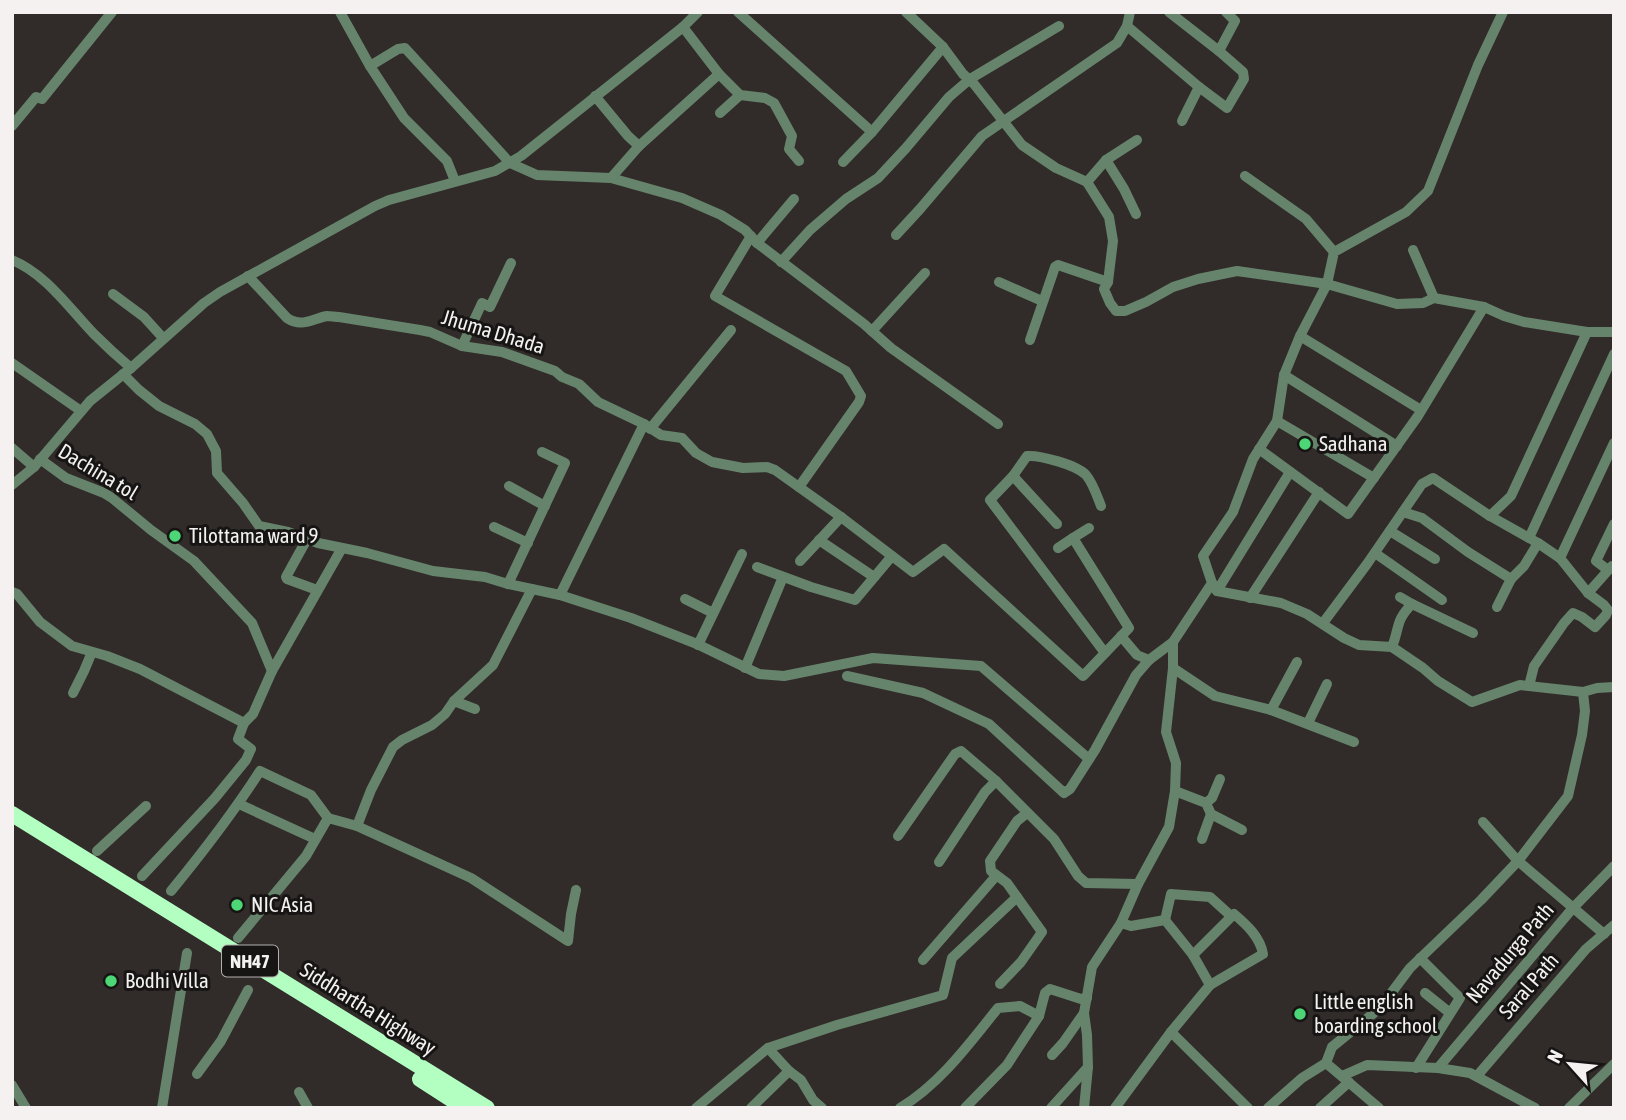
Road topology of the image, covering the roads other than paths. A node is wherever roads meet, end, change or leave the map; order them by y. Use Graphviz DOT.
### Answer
graph roads {
  1 [pos="113,12"];
  2 [pos="340,12"];
  3 [pos="698,12"];
  4 [pos="738,12"];
  5 [pos="906,12"];
  6 [pos="1130,12"];
  7 [pos="1169,12"];
  8 [pos="1226,12"];
  9 [pos="1503,12"];
  10 [pos="1059,26"];
  11 [pos="1127,26"];
  12 [pos="683,27"];
  13 [pos="943,47"];
  14 [pos="1219,51"];
  15 [pos="370,66"];
  16 [pos="719,74"];
  17 [pos="970,79"];
  18 [pos="1199,87"];
  19 [pos="740,95"];
  20 [pos="595,96"];
  21 [pos="720,113"];
  22 [pos="1182,121"];
  23 [pos="1004,122"];
  24 [pos="12,126"];
  25 [pos="872,132"];
  26 [pos="1137,140"];
  27 [pos="639,146"];
  28 [pos="1106,160"];
  29 [pos="799,161"];
  30 [pos="843,162"];
  31 [pos="510,163"];
  32 [pos="1245,176"];
  33 [pos="611,178"];
  34 [pos="455,181"];
  35 [pos="1087,182"];
  36 [pos="794,199"];
  37 [pos="1136,214"];
  38 [pos="896,235"];
  39 [pos="754,240"];
  40 [pos="1413,250"];
  41 [pos="1334,252"];
  42 [pos="12,260"];
  43 [pos="781,262"];
  44 [pos="511,263"];
  45 [pos="925,273"];
  46 [pos="248,276"];
  47 [pos="999,282"];
  48 [pos="1108,282"];
  49 [pos="1327,284"];
  50 [pos="113,294"];
  51 [pos="1434,298"];
  52 [pos="1042,301"];
  53 [pos="1484,307"];
  54 [pos="731,330"];
  55 [pos="872,331"];
  56 [pos="1587,332"];
  57 [pos="1614,332"];
  58 [pos="1300,336"];
  59 [pos="163,338"];
  60 [pos="1030,340"];
  61 [pos="462,346"];
  62 [pos="1614,354"];
  63 [pos="12,363"];
  64 [pos="127,371"];
  65 [pos="1284,376"];
  66 [pos="81,411"];
  67 [pos="1421,411"];
  68 [pos="1277,421"];
  69 [pos="998,424"];
  70 [pos="647,427"];
  71 [pos="1614,443"];
  72 [pos="1397,446"];
  73 [pos="12,448"];
  74 [pos="1259,449"];
  75 [pos="542,452"];
  76 [pos="37,463"];
  77 [pos="1290,472"];
  78 [pos="1013,476"];
  79 [pos="1374,478"];
  80 [pos="12,485"];
  81 [pos="509,486"];
  82 [pos="799,487"];
  83 [pos="1319,492"];
  84 [pos="545,506"];
  85 [pos="1101,506"];
  86 [pos="1403,512"];
  87 [pos="1490,516"];
  88 [pos="841,517"];
  89 [pos="1057,524"];
  90 [pos="1614,524"];
  91 [pos="494,527"];
  92 [pos="1089,528"];
  93 [pos="1390,531"];
  94 [pos="1073,538"];
  95 [pos="307,539"];
  96 [pos="819,540"];
  97 [pos="1533,540"];
  98 [pos="527,542"];
  99 [pos="342,548"];
  100 [pos="1058,548"];
  101 [pos="1375,553"];
  102 [pos="742,554"];
  103 [pos="892,556"];
  104 [pos="1560,558"];
  105 [pos="1435,559"];
  106 [pos="800,561"];
  107 [pos="757,567"];
  108 [pos="1611,568"];
  109 [pos="783,577"];
  110 [pos="874,577"];
  111 [pos="1511,579"];
  112 [pos="508,584"];
  113 [pos="1215,587"];
  114 [pos="532,589"];
  115 [pos="317,590"];
  116 [pos="12,592"];
  117 [pos="1588,593"];
  118 [pos="560,595"];
  119 [pos="1400,597"];
  120 [pos="1250,598"];
  121 [pos="685,599"];
  122 [pos="1442,600"];
  123 [pos="1412,604"];
  124 [pos="1497,607"];
  125 [pos="713,613"];
  126 [pos="1323,624"];
  127 [pos="1473,634"];
  128 [pos="1121,636"];
  129 [pos="1173,642"];
  130 [pos="698,645"];
  131 [pos="1392,647"];
  132 [pos="92,652"];
  133 [pos="1105,653"];
  134 [pos="1149,660"];
  135 [pos="1297,663"];
  136 [pos="745,668"];
  137 [pos="1173,668"];
  138 [pos="272,671"];
  139 [pos="847,676"];
  140 [pos="1327,684"];
  141 [pos="1529,686"];
  142 [pos="1614,687"];
  143 [pos="1583,692"];
  144 [pos="73,693"];
  145 [pos="454,701"];
  146 [pos="475,709"];
  147 [pos="1271,710"];
  148 [pos="244,723"];
  149 [pos="1308,723"];
  150 [pos="1354,742"];
  151 [pos="1089,759"];
  152 [pos="1220,779"];
  153 [pos="996,781"];
  154 [pos="1175,791"];
  155 [pos="1206,803"];
  156 [pos="239,804"];
  157 [pos="146,806"];
  158 [pos="1027,813"];
  159 [pos="12,814"];
  160 [pos="1211,814"];
  161 [pos="328,818"];
  162 [pos="1483,822"];
  163 [pos="12,826"];
  164 [pos="357,826"];
  165 [pos="1242,830"];
  166 [pos="898,836"];
  167 [pos="315,839"];
  168 [pos="1202,839"];
  169 [pos="97,850"];
  170 [pos="1518,861"];
  171 [pos="939,862"];
  172 [pos="1614,866"];
  173 [pos="142,876"];
  174 [pos="996,876"];
  175 [pos="1138,884"];
  176 [pos="576,890"];
  177 [pos="171,891"];
  178 [pos="1017,897"];
  179 [pos="1572,909"];
  180 [pos="1231,916"];
  181 [pos="1165,920"];
  182 [pos="1121,923"];
  183 [pos="1614,925"];
  184 [pos="1604,934"];
  185 [pos="238,938"];
  186 [pos="187,953"];
  187 [pos="1193,955"];
  188 [pos="1420,958"];
  189 [pos="923,960"];
  190 [pos="1000,984"];
  191 [pos="1210,985"];
  192 [pos="248,990"];
  193 [pos="1425,993"];
  194 [pos="1087,998"];
  195 [pos="1084,1013"];
  196 [pos="1450,1013"];
  197 [pos="1039,1017"];
  198 [pos="1171,1032"];
  199 [pos="768,1048"];
  200 [pos="1052,1055"];
  201 [pos="1326,1063"];
  202 [pos="1614,1064"];
  203 [pos="1088,1067"];
  204 [pos="1416,1068"];
  205 [pos="1438,1068"];
  206 [pos="789,1071"];
  207 [pos="197,1074"];
  208 [pos="1477,1076"];
  209 [pos="1345,1079"];
  210 [pos="12,1085"];
  211 [pos="299,1092"];
  212 [pos="26,1108"];
  213 [pos="162,1108"];
  214 [pos="308,1108"];
  215 [pos="466,1108"];
  216 [pos="487,1108"];
  217 [pos="696,1108"];
  218 [pos="751,1108"];
  219 [pos="822,1108"];
  220 [pos="900,1108"];
  221 [pos="965,1108"];
  222 [pos="1051,1108"];
  223 [pos="1084,1108"];
  224 [pos="1115,1108"];
  225 [pos="1248,1108"];
  226 [pos="1268,1108"];
  227 [pos="1320,1108"];
  228 [pos="1379,1108"];
  229 [pos="1535,1108"];
  230 [pos="1569,1108"];
  1 -- 24 [label="street"];
  2 -- 15 [label="street"];
  3 -- 12 [label="street"];
  4 -- 25 [label="street"];
  5 -- 13 [label="street"];
  6 -- 11 [label="street"];
  7 -- 14 [label="street"];
  8 -- 14 [label="street"];
  9 -- 41 [label="street"];
  10 -- 17 [label="street"];
  11 -- 18 [label="street"];
  11 -- 23 [label="street"];
  12 -- 16 [label="street"];
  12 -- 20 [label="street"];
  13 -- 17 [label="street"];
  13 -- 25 [label="street"];
  14 -- 18 [label="street"];
  15 -- 31 [label="street"];
  15 -- 34 [label="street"];
  16 -- 19 [label="street"];
  16 -- 27 [label="street"];
  17 -- 23 [label="street"];
  17 -- 43 [label="street"];
  18 -- 22 [label="street"];
  19 -- 21 [label="street"];
  19 -- 29 [label="street"];
  20 -- 27 [label="street"];
  20 -- 31 [label="street"];
  23 -- 35 [label="street"];
  23 -- 38 [label="street"];
  25 -- 30 [label="street"];
  26 -- 28 [label="street"];
  27 -- 33 [label="street"];
  28 -- 35 [label="street"];
  28 -- 37 [label="street"];
  31 -- 33 [label="street"];
  31 -- 34 [label="street"];
  32 -- 41 [label="street"];
  33 -- 39 [label="street"];
  34 -- 46 [label="street"];
  35 -- 48 [label="street"];
  36 -- 39 [label="street"];
  39 -- 43 [label="street"];
  39 -- 82 [label="street"];
  40 -- 51 [label="street"];
  41 -- 49 [label="street"];
  42 -- 64 [label="street"];
  43 -- 55 [label="street"];
  44 -- 61 [label="street"];
  45 -- 55 [label="street"];
  46 -- 59 [label="street"];
  46 -- 61 [label="street, Jhuma Dhada"];
  47 -- 52 [label="street"];
  48 -- 49 [label="street"];
  48 -- 52 [label="street"];
  49 -- 51 [label="street"];
  49 -- 58 [label="street"];
  50 -- 59 [label="street"];
  51 -- 53 [label="street"];
  52 -- 60 [label="street"];
  53 -- 56 [label="street"];
  53 -- 67 [label="street"];
  54 -- 70 [label="street"];
  55 -- 69 [label="street"];
  56 -- 57 [label="street"];
  56 -- 87 [label="street"];
  58 -- 65 [label="street"];
  58 -- 67 [label="street"];
  59 -- 64 [label="street"];
  61 -- 70 [label="street, Jhuma Dhada"];
  62 -- 97 [label="street"];
  63 -- 66 [label="street"];
  64 -- 66 [label="street"];
  64 -- 95 [label="street"];
  65 -- 68 [label="street"];
  65 -- 72 [label="street"];
  66 -- 76 [label="street"];
  67 -- 72 [label="street"];
  68 -- 74 [label="street"];
  68 -- 79 [label="street"];
  70 -- 82 [label="street, Jhuma Dhada"];
  70 -- 118 [label="street"];
  71 -- 104 [label="street"];
  72 -- 79 [label="street"];
  73 -- 76 [label="street, Dachina tol"];
  74 -- 77 [label="street"];
  74 -- 113 [label="street"];
  75 -- 84 [label="street"];
  76 -- 80 [label="street"];
  76 -- 138 [label="street, Dachina tol"];
  77 -- 83 [label="street"];
  77 -- 113 [label="street"];
  78 -- 85 [label="street"];
  78 -- 89 [label="street"];
  78 -- 133 [label="street"];
  79 -- 83 [label="street"];
  81 -- 84 [label="street"];
  82 -- 88 [label="street, Jhuma Dhada"];
  83 -- 120 [label="street"];
  84 -- 98 [label="street"];
  86 -- 87 [label="street"];
  86 -- 93 [label="street"];
  86 -- 111 [label="street"];
  87 -- 97 [label="street"];
  88 -- 96 [label="street"];
  88 -- 103 [label="street, Jhuma Dhada"];
  90 -- 108 [label="street"];
  91 -- 98 [label="street"];
  92 -- 94 [label="street"];
  93 -- 101 [label="street"];
  93 -- 105 [label="street"];
  94 -- 100 [label="street"];
  94 -- 128 [label="street"];
  95 -- 99 [label="street"];
  95 -- 115 [label="street"];
  96 -- 106 [label="street"];
  96 -- 110 [label="street"];
  97 -- 104 [label="street"];
  97 -- 111 [label="street"];
  98 -- 112 [label="street"];
  99 -- 112 [label="street"];
  99 -- 115 [label="street"];
  101 -- 122 [label="street"];
  101 -- 126 [label="street"];
  102 -- 125 [label="street"];
  103 -- 110 [label="street"];
  103 -- 133 [label="street, Jhuma Dhada"];
  104 -- 117 [label="street"];
  107 -- 109 [label="street"];
  108 -- 117 [label="street"];
  109 -- 110 [label="street"];
  109 -- 136 [label="street"];
  111 -- 124 [label="street"];
  112 -- 114 [label="street"];
  113 -- 120 [label="street"];
  113 -- 129 [label="street"];
  114 -- 118 [label="street"];
  114 -- 145 [label="street"];
  115 -- 138 [label="street"];
  116 -- 132 [label="street"];
  117 -- 141 [label="street"];
  118 -- 130 [label="street"];
  119 -- 123 [label="street"];
  120 -- 126 [label="street"];
  121 -- 125 [label="street"];
  123 -- 127 [label="street"];
  123 -- 131 [label="street"];
  125 -- 130 [label="street"];
  126 -- 131 [label="street"];
  128 -- 133 [label="street"];
  128 -- 134 [label="street"];
  129 -- 134 [label="street"];
  129 -- 137 [label="street"];
  130 -- 136 [label="street"];
  131 -- 141 [label="street"];
  132 -- 144 [label="street"];
  132 -- 148 [label="street"];
  134 -- 151 [label="street"];
  135 -- 147 [label="street"];
  136 -- 151 [label="street"];
  137 -- 147 [label="street"];
  137 -- 154 [label="street"];
  138 -- 148 [label="street"];
  139 -- 151 [label="street"];
  140 -- 149 [label="street"];
  141 -- 143 [label="street"];
  142 -- 143 [label="street"];
  143 -- 170 [label="street"];
  145 -- 146 [label="street"];
  145 -- 164 [label="street"];
  147 -- 149 [label="street"];
  148 -- 173 [label="street"];
  149 -- 150 [label="street"];
  152 -- 155 [label="street"];
  153 -- 158 [label="street"];
  153 -- 166 [label="street"];
  153 -- 171 [label="street"];
  154 -- 155 [label="street"];
  154 -- 175 [label="street"];
  155 -- 160 [label="street"];
  156 -- 161 [label="street"];
  156 -- 167 [label="street"];
  156 -- 177 [label="street"];
  157 -- 169 [label="street"];
  158 -- 174 [label="street"];
  158 -- 175 [label="street"];
  159 -- 216 [label="highway, Siddhartha Highway / NH47"];
  160 -- 165 [label="street"];
  160 -- 168 [label="street"];
  161 -- 164 [label="street"];
  161 -- 167 [label="street"];
  162 -- 170 [label="street"];
  163 -- 215 [label="highway, Siddhartha Highway / NH47"];
  164 -- 176 [label="street"];
  167 -- 185 [label="street"];
  170 -- 179 [label="street"];
  170 -- 188 [label="street"];
  172 -- 179 [label="street, Navadurga Path"];
  174 -- 178 [label="street"];
  174 -- 189 [label="street"];
  175 -- 182 [label="street"];
  178 -- 190 [label="street"];
  178 -- 199 [label="street"];
  179 -- 184 [label="street"];
  179 -- 205 [label="street, Navadurga Path"];
  180 -- 181 [label="street"];
  180 -- 187 [label="street"];
  180 -- 191 [label="street"];
  181 -- 182 [label="street"];
  181 -- 187 [label="street"];
  182 -- 194 [label="street"];
  183 -- 184 [label="street, Saral Path"];
  184 -- 208 [label="street, Saral Path"];
  186 -- 213 [label="street"];
  187 -- 191 [label="street"];
  188 -- 196 [label="street"];
  188 -- 201 [label="street"];
  191 -- 198 [label="street"];
  192 -- 207 [label="street"];
  193 -- 196 [label="street"];
  194 -- 195 [label="street"];
  194 -- 197 [label="street"];
  195 -- 200 [label="street"];
  195 -- 203 [label="street"];
  196 -- 204 [label="street"];
  197 -- 220 [label="street"];
  197 -- 221 [label="street"];
  198 -- 224 [label="street"];
  198 -- 225 [label="street"];
  199 -- 206 [label="street"];
  199 -- 217 [label="street"];
  201 -- 209 [label="street"];
  201 -- 226 [label="street"];
  202 -- 230 [label="street"];
  203 -- 222 [label="street"];
  203 -- 223 [label="street"];
  204 -- 205 [label="street"];
  204 -- 209 [label="street"];
  205 -- 208 [label="street"];
  206 -- 218 [label="street"];
  206 -- 219 [label="street"];
  208 -- 229 [label="street"];
  209 -- 227 [label="street"];
  209 -- 228 [label="street"];
  210 -- 212 [label="street"];
  211 -- 214 [label="street"];
}
